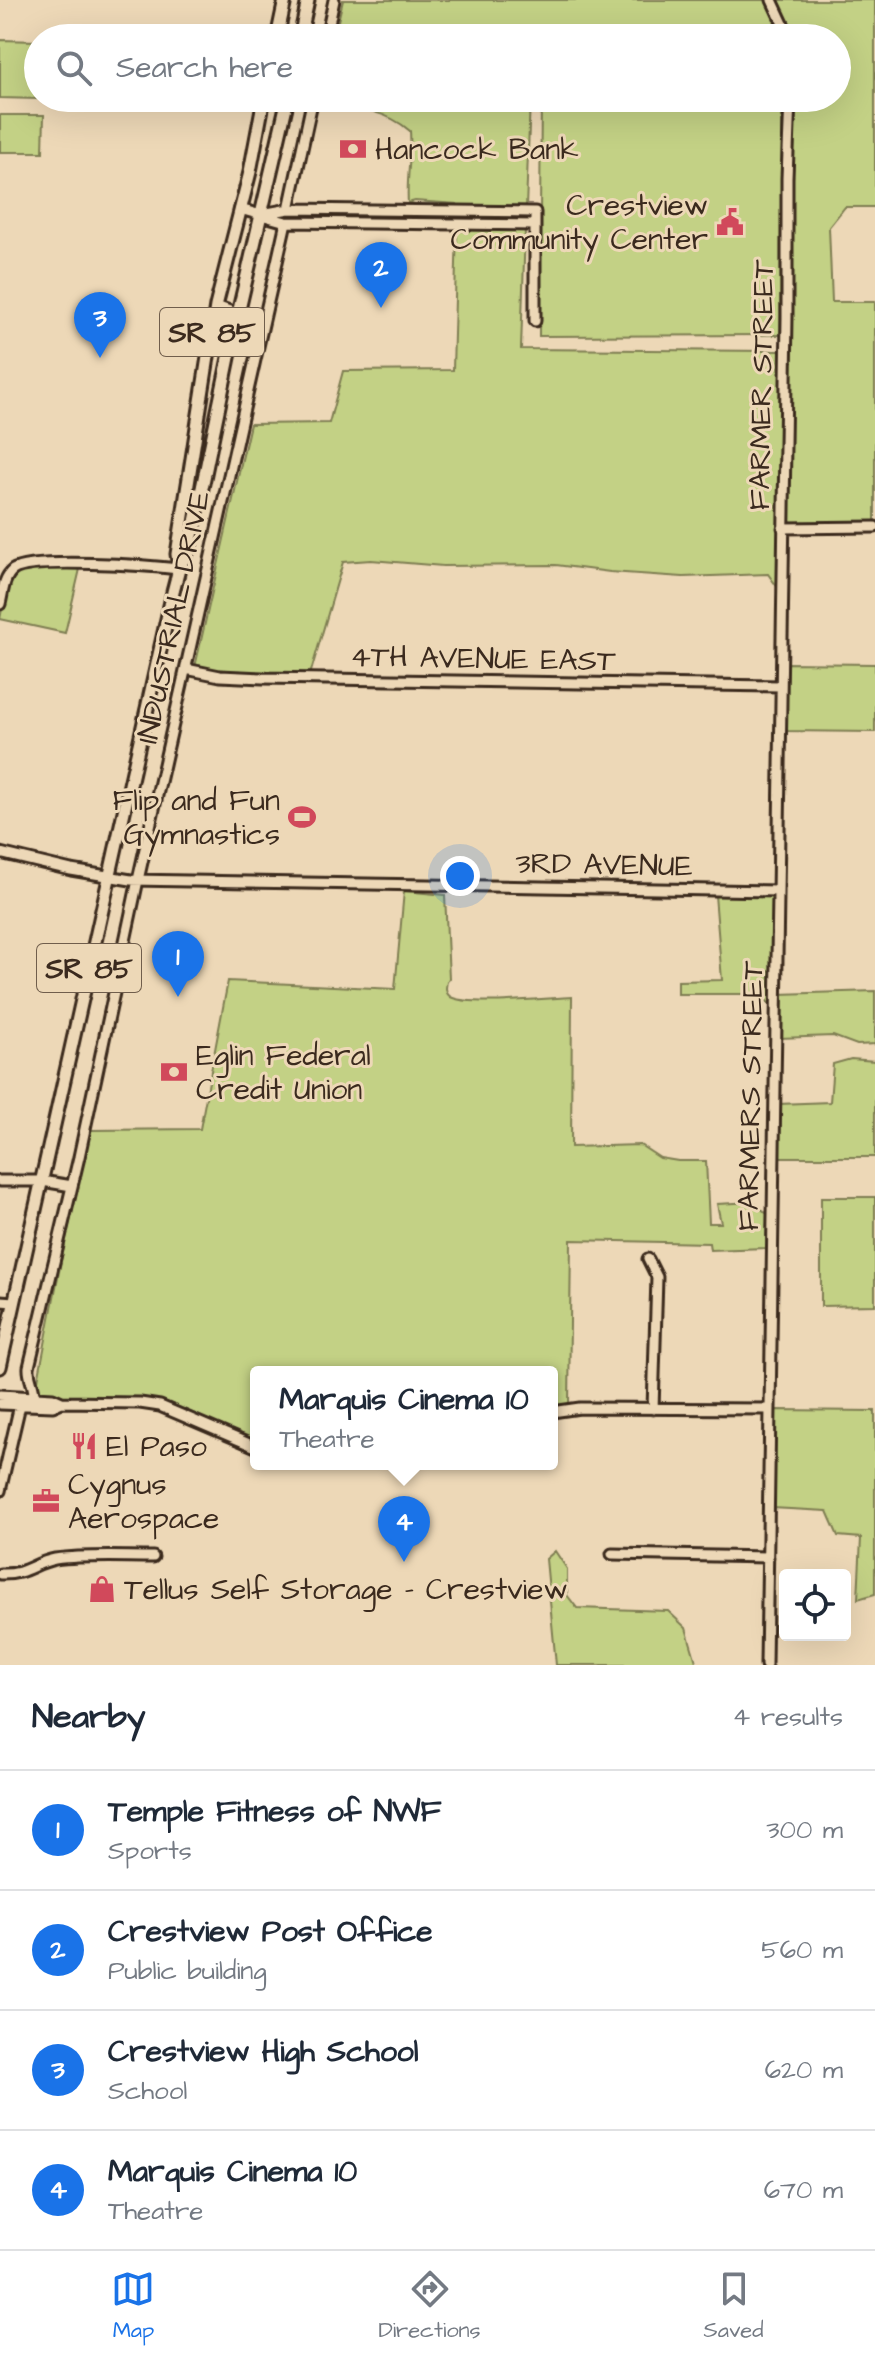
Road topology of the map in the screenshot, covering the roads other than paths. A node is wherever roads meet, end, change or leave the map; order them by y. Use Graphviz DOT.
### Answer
graph roads {
  1 [pos="285,0"];
  2 [pos="308,0"];
  3 [pos="334,0"];
  4 [pos="772,0"];
  5 [pos="280,24"];
  6 [pos="303,24"];
  7 [pos="329,24"];
  8 [pos="783,24"];
  9 [pos="261,112"];
  10 [pos="285,112"];
  11 [pos="310,112"];
  12 [pos="789,112"];
  13 [pos="240,209"];
  14 [pos="289,209"];
  15 [pos="339,210"];
  16 [pos="441,211"];
  17 [pos="262,214"];
  18 [pos="286,222"];
  19 [pos="339,222"];
  20 [pos="441,224"];
  21 [pos="535,225"];
  22 [pos="216,306"];
  23 [pos="238,314"];
  24 [pos="535,321"];
  25 [pos="875,527"];
  26 [pos="783,528"];
  27 [pos="179,569"];
  28 [pos="1,599"];
  29 [pos="186,669"];
  30 [pos="780,686"];
  31 [pos="0,853"];
  32 [pos="109,877"];
  33 [pos="138,880"];
  34 [pos="777,891"];
  35 [pos="0,1181"];
  36 [pos="42,1181"];
  37 [pos="72,1186"];
  38 [pos="648,1259"];
  39 [pos="0,1301"];
  40 [pos="14,1302"];
  41 [pos="0,1367"];
  42 [pos="0,1395"];
  43 [pos="34,1397"];
  44 [pos="62,1402"];
  45 [pos="0,1404"];
  46 [pos="20,1405"];
  47 [pos="653,1409"];
  48 [pos="770,1409"];
  49 [pos="558,1411"];
  50 [pos="250,1444"];
  51 [pos="0,1491"];
  52 [pos="612,1554"];
  53 [pos="153,1557"];
  54 [pos="768,1557"];
  55 [pos="0,1574"];
  56 [pos="766,1665"];
  1 -- 5 [label="main road"];
  2 -- 6 [label="main road"];
  3 -- 7 [label="street"];
  4 -- 8 [label="street"];
  9 -- 13 [label="main road, SR 85"];
  10 -- 17 [label="main road, SR 85"];
  11 -- 14 [label="street"];
  12 -- 26 [label="street, FARMER STREET"];
  13 -- 17 [label="street"];
  13 -- 22 [label="main road, SR 85"];
  14 -- 15 [label="street"];
  14 -- 17 [label="street"];
  15 -- 16 [label="street"];
  15 -- 19 [label="street"];
  16 -- 20 [label="street"];
  16 -- 21 [label="street"];
  17 -- 18 [label="street"];
  17 -- 23 [label="main road, SR 85"];
  18 -- 19 [label="street"];
  18 -- 29 [label="street, INDUSTRIAL DRIVE"];
  19 -- 20 [label="street"];
  20 -- 21 [label="street"];
  21 -- 24 [label="street"];
  22 -- 23 [label="street"];
  22 -- 27 [label="main road, SR 85"];
  23 -- 27 [label="main road, SR 85"];
  25 -- 26 [label="street"];
  26 -- 30 [label="street, FARMERS STREET"];
  27 -- 28 [label="street"];
  27 -- 32 [label="main road, SR 85"];
  29 -- 30 [label="street, 4TH AVENUE EAST"];
  29 -- 33 [label="street, INDUSTRIAL DRIVE"];
  30 -- 34 [label="street, FARMERS STREET"];
  31 -- 32 [label="street, 3RD AVENUE"];
  32 -- 33 [label="street, 3RD AVENUE"];
  32 -- 36 [label="main road, SR 85"];
  33 -- 34 [label="street, 3RD AVENUE"];
  33 -- 37 [label="street, INDUSTRIAL DRIVE"];
  34 -- 48 [label="street, FARMERS STREET"];
  35 -- 36 [label="street"];
  36 -- 37 [label="street"];
  36 -- 40 [label="main road, SR 85"];
  37 -- 43 [label="street, INDUSTRIAL DRIVE"];
  38 -- 47 [label="street"];
  39 -- 40 [label="street"];
  40 -- 41 [label="main road, SR 85"];
  42 -- 43 [label="street"];
  43 -- 44 [label="street"];
  44 -- 46 [label="street"];
  44 -- 50 [label="street"];
  45 -- 46 [label="street"];
  46 -- 51 [label="street"];
  47 -- 48 [label="street"];
  47 -- 49 [label="street"];
  48 -- 54 [label="street, FARMERS STREET"];
  52 -- 54 [label="street"];
  53 -- 55 [label="street"];
  54 -- 56 [label="street, FARMERS STREET"];
}
